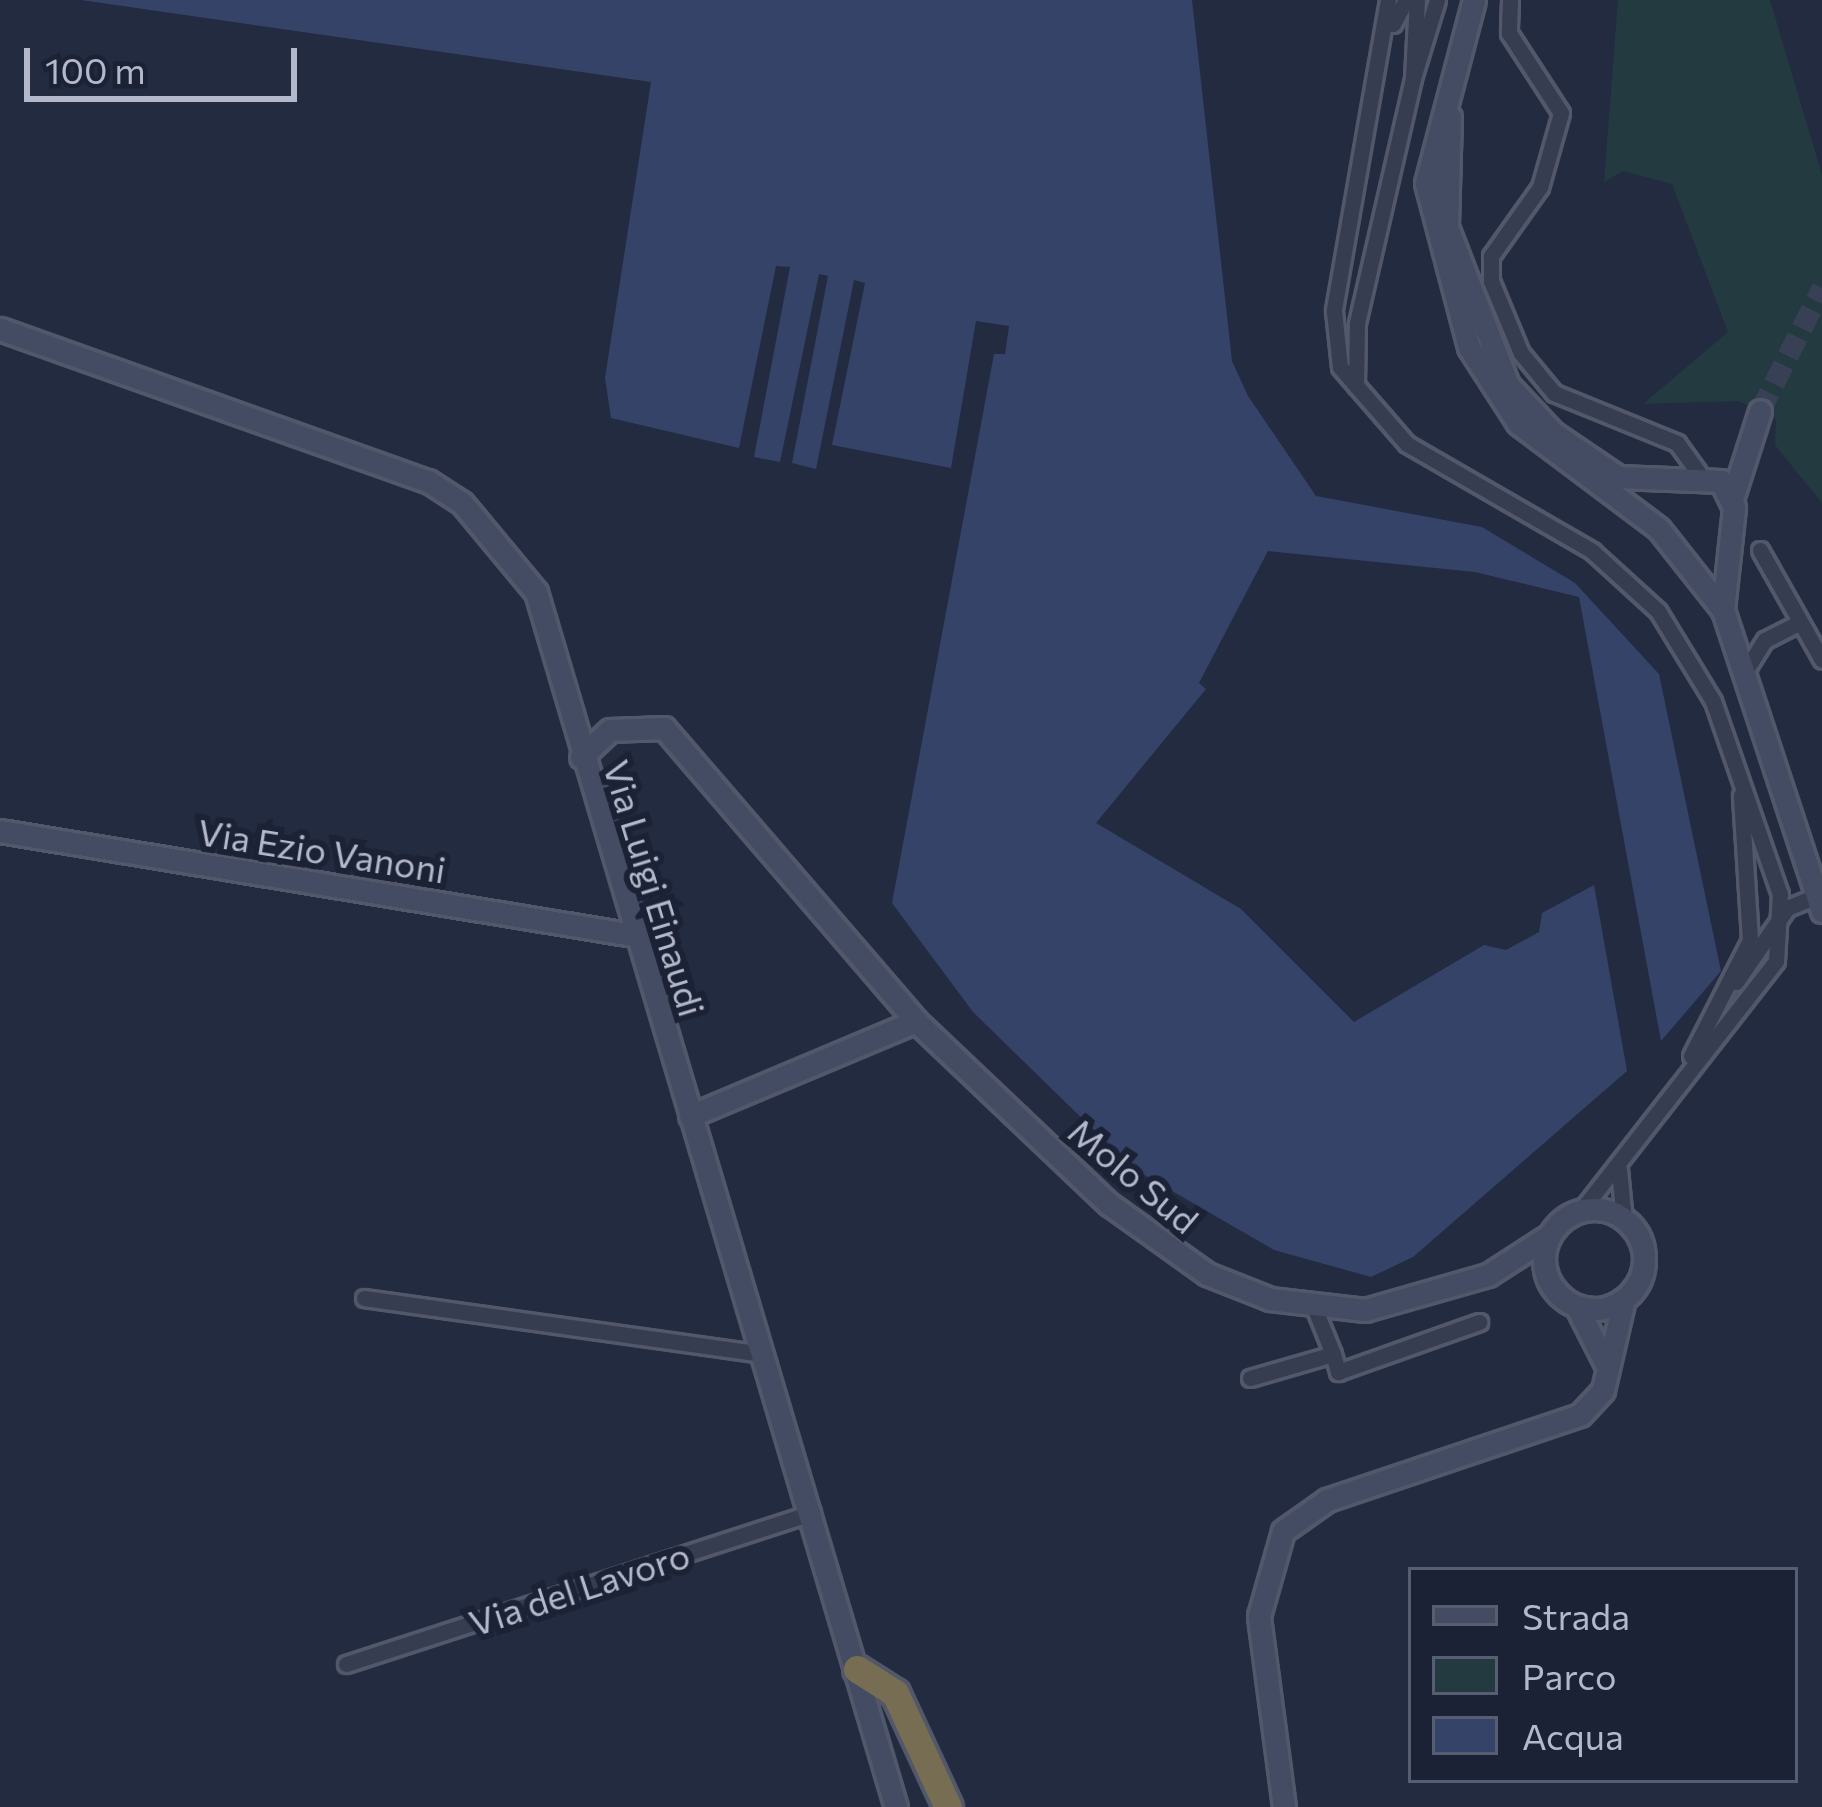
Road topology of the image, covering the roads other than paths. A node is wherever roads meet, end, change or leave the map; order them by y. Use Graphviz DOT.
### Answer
graph roads {
  1 [pos="1388,0"];
  2 [pos="1406,0"];
  3 [pos="1417,0"];
  4 [pos="1436,0"];
  5 [pos="1474,0"];
  6 [pos="1510,0"];
  7 [pos="1389,32"];
  8 [pos="1413,78"];
  9 [pos="1450,105"];
  10 [pos="0,329"];
  11 [pos="1356,389"];
  12 [pos="1706,475"];
  13 [pos="1672,480"];
  14 [pos="1732,499"];
  15 [pos="1659,529"];
  16 [pos="1726,535"];
  17 [pos="1681,549"];
  18 [pos="1760,550"];
  19 [pos="1723,610"];
  20 [pos="1798,623"];
  21 [pos="1822,660"];
  22 [pos="1744,674"];
  23 [pos="581,758"];
  24 [pos="1736,762"];
  25 [pos="0,831"];
  26 [pos="1820,900"];
  27 [pos="1783,914"];
  28 [pos="633,934"];
  29 [pos="1713,1012"];
  30 [pos="916,1021"];
  31 [pos="1679,1080"];
  32 [pos="690,1116"];
  33 [pos="1619,1168"];
  34 [pos="1581,1211"];
  35 [pos="1624,1220"];
  36 [pos="1550,1235"];
  37 [pos="1488,1275"];
  38 [pos="1550,1283"];
  39 [pos="364,1298"];
  40 [pos="1624,1299"];
  41 [pos="1577,1306"];
  42 [pos="1314,1307"];
  43 [pos="1480,1322"];
  44 [pos="764,1354"];
  45 [pos="1333,1354"];
  46 [pos="1608,1369"];
  47 [pos="1250,1378"];
  48 [pos="812,1513"];
  49 [pos="346,1664"];
  50 [pos="857,1669"];
  51 [pos="894,1797"];
  52 [pos="908,1807"];
  53 [pos="948,1807"];
  54 [pos="1284,1807"];
  1 -- 7 [label="street"];
  2 -- 7 [label="street"];
  3 -- 8 [label="street"];
  4 -- 8 [label="street"];
  5 -- 9 [label="street"];
  6 -- 12 [label="street"];
  7 -- 11 [label="street, Molo Sud"];
  8 -- 11 [label="street"];
  9 -- 13 [label="street"];
  9 -- 15 [label="street"];
  10 -- 23 [label="street, Via Luigi Einaudi"];
  11 -- 24 [label="street, Molo Sud"];
  12 -- 13 [label="street"];
  12 -- 14 [label="street"];
  12 -- 14 [label="street"];
  13 -- 15 [label="street"];
  14 -- 16 [label="street"];
  15 -- 17 [label="street"];
  16 -- 17 [label="street"];
  16 -- 19 [label="street"];
  17 -- 19 [label="street"];
  18 -- 20 [label="street"];
  19 -- 22 [label="street"];
  20 -- 21 [label="street"];
  20 -- 22 [label="street"];
  22 -- 26 [label="street"];
  23 -- 28 [label="street, Via Luigi Einaudi"];
  23 -- 30 [label="street, Molo Sud"];
  24 -- 27 [label="street, Molo Sud"];
  24 -- 29 [label="street, Molo Sud"];
  25 -- 28 [label="street, Via Ezio Vanoni"];
  26 -- 27 [label="street, Molo Sud"];
  27 -- 29 [label="street, Molo Sud"];
  27 -- 31 [label="street, Molo Sud"];
  28 -- 32 [label="street, Via Luigi Einaudi"];
  29 -- 31 [label="street, Molo Sud"];
  30 -- 32 [label="street"];
  30 -- 42 [label="street, Molo Sud"];
  31 -- 33 [label="street, Molo Sud"];
  32 -- 44 [label="street, Via Luigi Einaudi"];
  33 -- 34 [label="street, Molo Sud"];
  33 -- 35 [label="street"];
  34 -- 35 [label="street"];
  34 -- 36 [label="street, Molo Sud"];
  35 -- 40 [label="street"];
  36 -- 37 [label="street, Molo Sud"];
  36 -- 38 [label="street"];
  37 -- 38 [label="street, Molo Sud"];
  37 -- 42 [label="street, Molo Sud"];
  38 -- 41 [label="street"];
  39 -- 44 [label="street"];
  40 -- 41 [label="street"];
  40 -- 46 [label="street"];
  41 -- 46 [label="street"];
  42 -- 45 [label="street"];
  43 -- 45 [label="street"];
  44 -- 48 [label="street, Via Luigi Einaudi"];
  45 -- 47 [label="street"];
  46 -- 54 [label="street"];
  48 -- 49 [label="street, Via del Lavoro"];
  48 -- 50 [label="street, Via Luigi Einaudi"];
  50 -- 51 [label="street, Via Luigi Einaudi"];
  50 -- 53 [label="highway"];
  51 -- 52 [label="street, Via Luigi Einaudi"];
}
